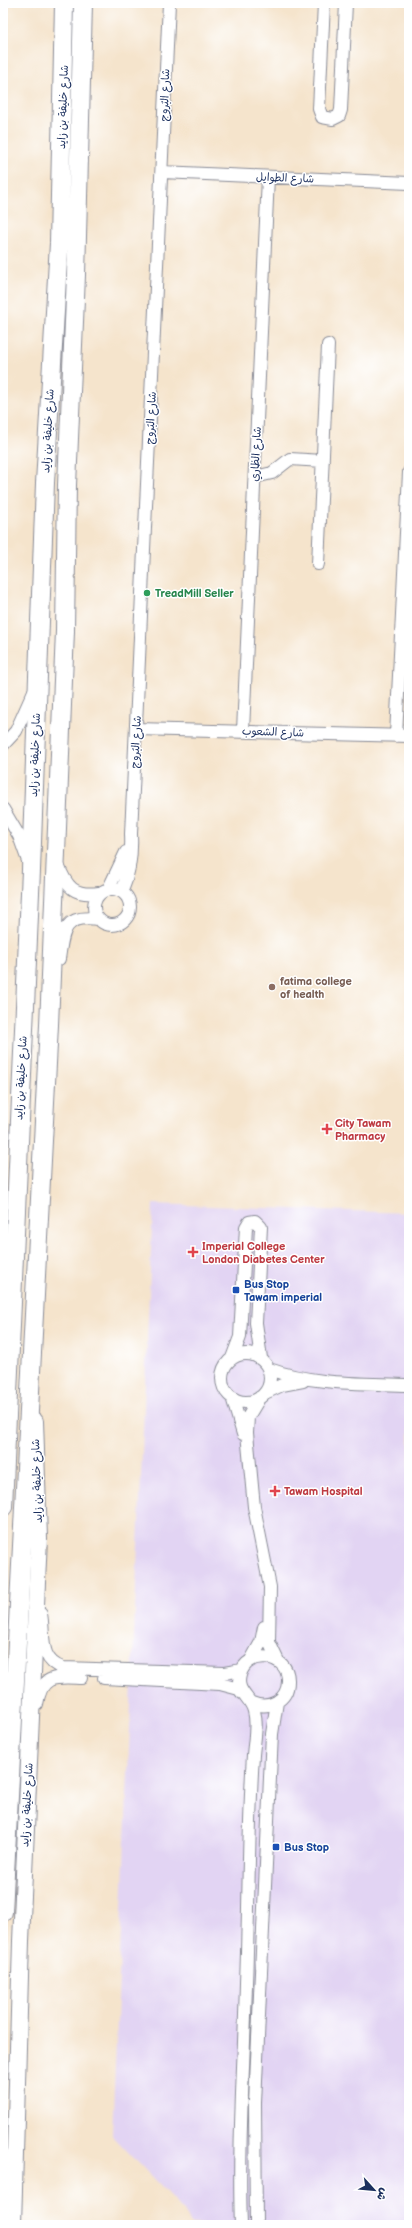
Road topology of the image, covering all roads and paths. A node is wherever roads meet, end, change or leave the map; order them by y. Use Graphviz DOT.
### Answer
graph roads {
  1 [pos="64,3"];
  2 [pos="83,3"];
  3 [pos="169,3"];
  4 [pos="324,3"];
  5 [pos="346,3"];
  6 [pos="162,172"];
  7 [pos="268,177"];
  8 [pos="409,183"];
  9 [pos="328,344"];
  10 [pos="323,461"];
  11 [pos="409,472"];
  12 [pos="255,477"];
  13 [pos="318,564"];
  14 [pos="38,680"];
  15 [pos="137,729"];
  16 [pos="244,731"];
  17 [pos="396,736"];
  18 [pos="409,736"];
  19 [pos="3,745"];
  20 [pos="3,809"];
  21 [pos="131,834"];
  22 [pos="56,860"];
  23 [pos="31,870"];
  24 [pos="104,891"];
  25 [pos="122,891"];
  26 [pos="98,919"];
  27 [pos="49,1025"];
  28 [pos="232,1358"];
  29 [pos="261,1358"];
  30 [pos="269,1369"];
  31 [pos="310,1380"];
  32 [pos="31,1385"];
  33 [pos="409,1385"];
  34 [pos="263,1395"];
  35 [pos="232,1397"];
  36 [pos="3,1506"];
  37 [pos="37,1596"];
  38 [pos="251,1660"];
  39 [pos="278,1661"];
  40 [pos="242,1670"];
  41 [pos="242,1693"];
  42 [pos="277,1702"];
  43 [pos="252,1703"];
  44 [pos="31,1720"];
  45 [pos="249,1896"];
  46 [pos="3,1912"];
  47 [pos="262,1934"];
  48 [pos="13,2225"];
  49 [pos="241,2225"];
  50 [pos="256,2225"];
  1 -- 14 [label="highway, شارع خليفة بن زايد"];
  2 -- 22 [label="highway, شارع خليفة بن زايد"];
  3 -- 6 [label="street, شارع البُروج"];
  4 -- 5 [label="street"];
  6 -- 7 [label="street, شارع الطوايل"];
  6 -- 15 [label="street, شارع البُروج"];
  7 -- 8 [label="street, شارع الطوايل"];
  7 -- 12 [label="street, شارع الظاري"];
  9 -- 10 [label="street"];
  10 -- 12 [label="street"];
  10 -- 13 [label="street"];
  11 -- 17 [label="street"];
  12 -- 16 [label="street, شارع الظاري"];
  14 -- 19 [label="street"];
  14 -- 23 [label="highway, شارع خليفة بن زايد"];
  15 -- 16 [label="street, شارع الشعوب"];
  15 -- 21 [label="street, شارع البُروج"];
  16 -- 17 [label="street, شارع الشعوب"];
  17 -- 18 [label="street, شارع الشعوب"];
  20 -- 23 [label="street"];
  21 -- 24 [label="street, شارع البُروج"];
  21 -- 25 [label="street, شارع البُروج"];
  22 -- 24 [label="street"];
  22 -- 27 [label="highway, شارع خليفة بن زايد"];
  23 -- 36 [label="highway, شارع خليفة بن زايد"];
  24 -- 25 [label="street"];
  24 -- 26 [label="street"];
  25 -- 26 [label="street"];
  26 -- 27 [label="street"];
  27 -- 32 [label="highway, شارع خليفة بن زايد"];
  28 -- 29 [label="street"];
  28 -- 29 [label="street"];
  28 -- 35 [label="street"];
  29 -- 30 [label="street"];
  30 -- 31 [label="street"];
  30 -- 34 [label="street"];
  31 -- 33 [label="street"];
  31 -- 34 [label="street"];
  32 -- 37 [label="main road, شارع خليفة بن زايد"];
  32 -- 46 [label="highway, شارع خليفة بن زايد"];
  34 -- 35 [label="street"];
  34 -- 39 [label="street"];
  35 -- 38 [label="street"];
  37 -- 40 [label="street"];
  37 -- 44 [label="main road, شارع خليفة بن زايد"];
  38 -- 39 [label="street"];
  38 -- 40 [label="street"];
  39 -- 42 [label="street"];
  40 -- 41 [label="street"];
  41 -- 43 [label="street"];
  41 -- 44 [label="street"];
  42 -- 43 [label="street"];
  42 -- 47 [label="street"];
  43 -- 45 [label="street"];
  44 -- 48 [label="main road, شارع خليفة بن زايد"];
  45 -- 47 [label="street"];
  45 -- 49 [label="street"];
  47 -- 50 [label="street"];
}
